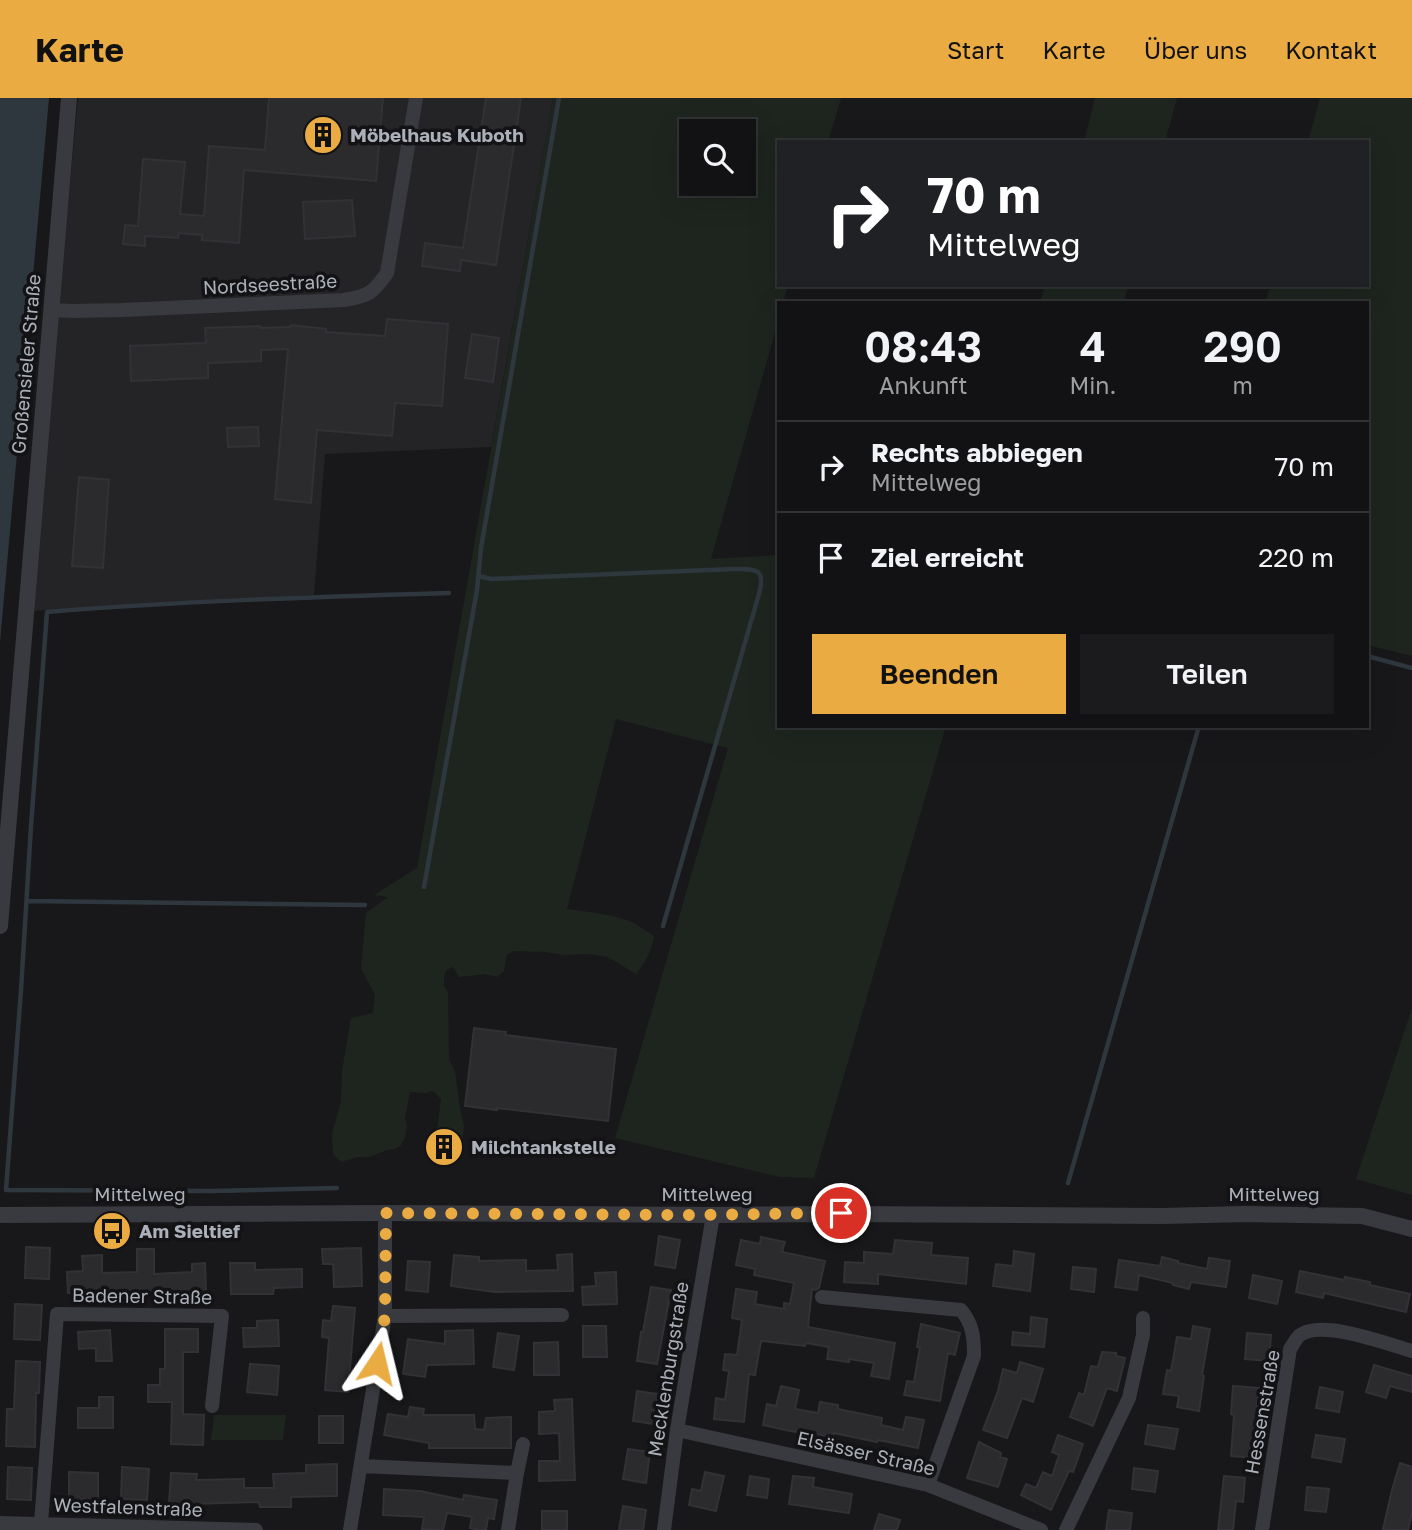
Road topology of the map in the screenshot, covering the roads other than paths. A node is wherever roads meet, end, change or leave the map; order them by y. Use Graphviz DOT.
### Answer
graph roads {
  1 [pos="69,98"];
  2 [pos="416,98"];
  3 [pos="51,310"];
  4 [pos="0,926"];
  5 [pos="386,1213"];
  6 [pos="0,1215"];
  7 [pos="713,1215"];
  8 [pos="1412,1229"];
  9 [pos="822,1297"];
  10 [pos="562,1315"];
  11 [pos="385,1316"];
  12 [pos="1143,1318"];
  13 [pos="1412,1351"];
  14 [pos="212,1406"];
  15 [pos="677,1430"];
  16 [pos="523,1444"];
  17 [pos="361,1466"];
  18 [pos="517,1473"];
  19 [pos="928,1485"];
  20 [pos="0,1523"];
  21 [pos="41,1523"];
  22 [pos="256,1530"];
  23 [pos="350,1530"];
  24 [pos="508,1530"];
  25 [pos="664,1530"];
  26 [pos="1041,1530"];
  27 [pos="1066,1530"];
  28 [pos="1262,1530"];
  1 -- 3 [label="street, Großensieler Straße"];
  2 -- 3 [label="street, Nordseestraße"];
  3 -- 4 [label="street, Großensieler Straße"];
  5 -- 6 [label="street, Mittelweg"];
  5 -- 7 [label="street, Mittelweg"];
  5 -- 11 [label="street"];
  7 -- 8 [label="street, Mittelweg"];
  7 -- 15 [label="street, Mecklenburgstraße"];
  9 -- 19 [label="street"];
  10 -- 11 [label="street"];
  11 -- 17 [label="street"];
  12 -- 27 [label="street"];
  13 -- 28 [label="street, Hessenstraße"];
  14 -- 21 [label="street, Badener Straße"];
  15 -- 19 [label="street, Elsässer Straße"];
  15 -- 25 [label="street, Mecklenburgstraße"];
  16 -- 18 [label="street"];
  17 -- 18 [label="street"];
  17 -- 23 [label="street"];
  18 -- 24 [label="street"];
  19 -- 26 [label="street, Elsässer Straße"];
  20 -- 21 [label="street, Westfalenstraße"];
  21 -- 22 [label="street, Westfalenstraße"];
}
